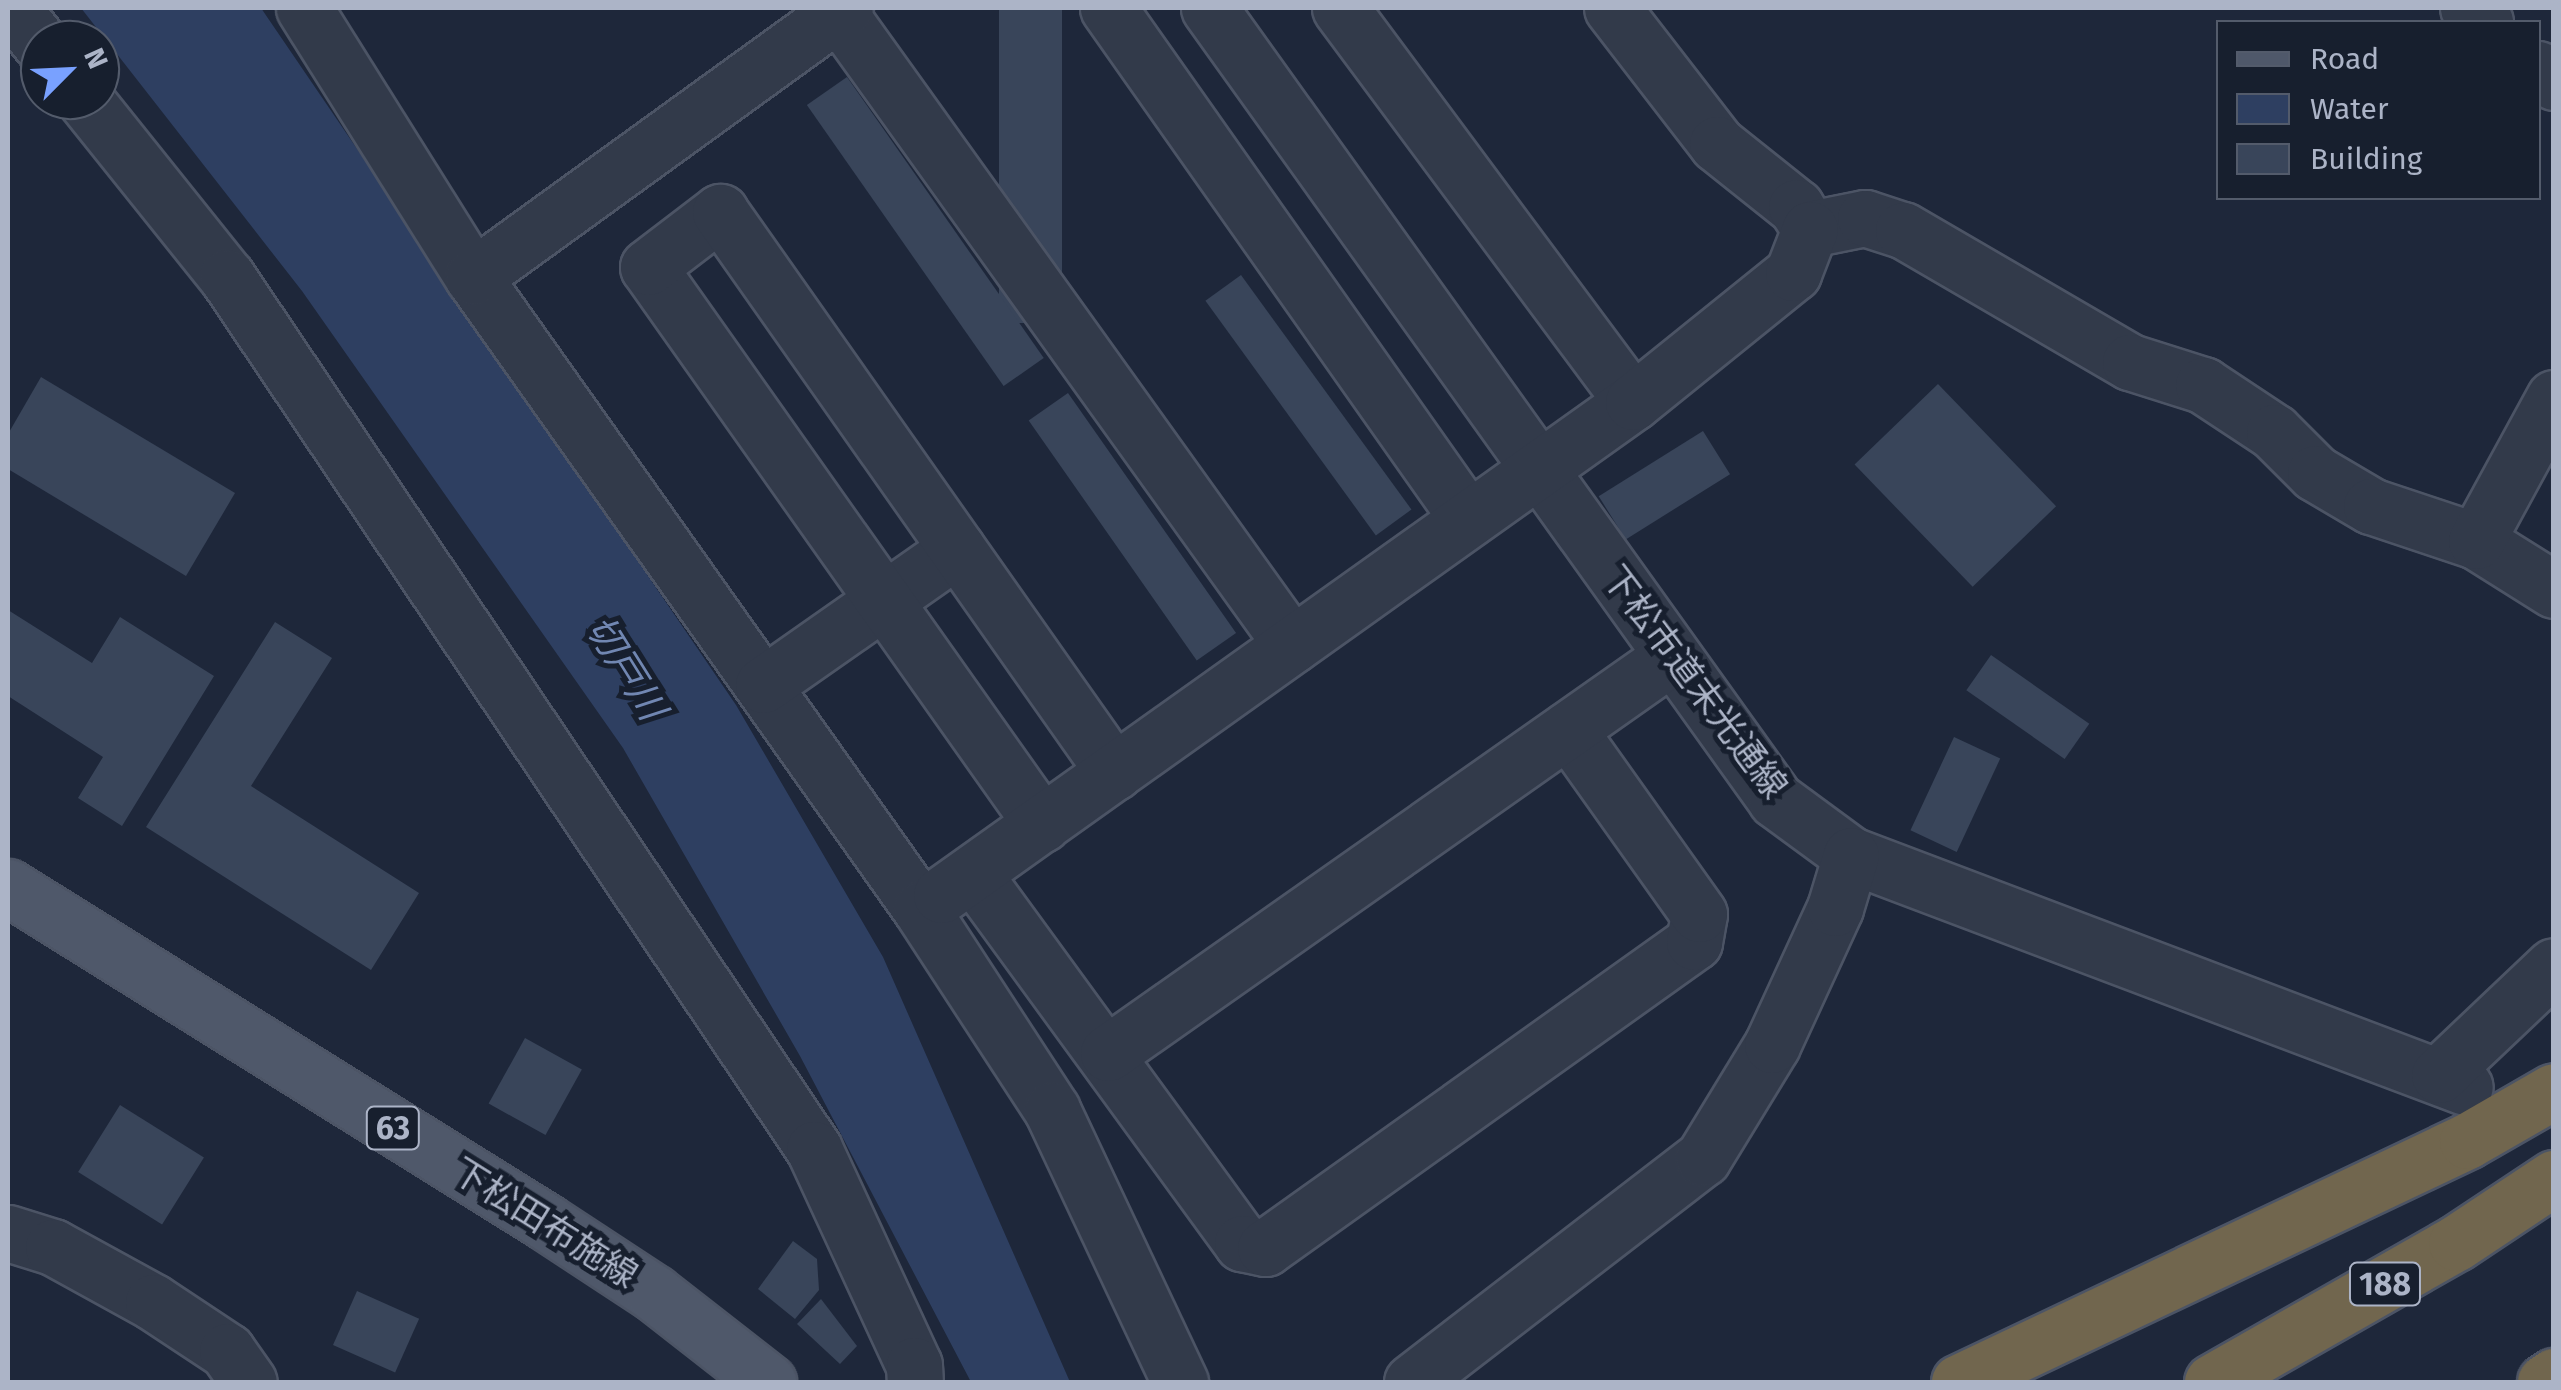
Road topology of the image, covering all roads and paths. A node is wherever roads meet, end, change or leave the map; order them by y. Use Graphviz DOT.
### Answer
graph roads {
  1 [pos="304,8"];
  2 [pos="1108,8"];
  3 [pos="1209,8"];
  4 [pos="1340,8"];
  5 [pos="1612,8"];
  6 [pos="842,10"];
  7 [pos="102,120"];
  8 [pos="1810,230"];
  9 [pos="473,277"];
  10 [pos="2554,398"];
  11 [pos="1633,402"];
  12 [pos="1540,468"];
  13 [pos="1468,520"];
  14 [pos="2476,540"];
  15 [pos="957,549"];
  16 [pos="2554,590"];
  17 [pos="882,598"];
  18 [pos="1292,645"];
  19 [pos="1671,657"];
  20 [pos="763,686"];
  21 [pos="1568,730"];
  22 [pos="1114,772"];
  23 [pos="1042,824"];
  24 [pos="1851,855"];
  25 [pos="973,874"];
  26 [pos="8,886"];
  27 [pos="921,909"];
  28 [pos="2554,966"];
  29 [pos="1108,1053"];
  30 [pos="2554,1091"];
  31 [pos="2554,1178"];
  32 [pos="8,1233"];
  33 [pos="2554,1376"];
  34 [pos="248,1382"];
  35 [pos="768,1382"];
  36 [pos="915,1382"];
  37 [pos="1180,1382"];
  38 [pos="1412,1382"];
  39 [pos="1959,1382"];
  40 [pos="2212,1382"];
  41 [pos="2545,1382"];
  1 -- 9 [label="street"];
  2 -- 13 [label="street"];
  3 -- 12 [label="street, 下松市道末光通線"];
  4 -- 11 [label="street"];
  5 -- 8 [label="street"];
  6 -- 9 [label="street"];
  6 -- 18 [label="street"];
  7 -- 36 [label="street"];
  8 -- 11 [label="street"];
  8 -- 14 [label="street"];
  9 -- 20 [label="street"];
  10 -- 14 [label="street"];
  11 -- 12 [label="street"];
  12 -- 13 [label="street"];
  12 -- 19 [label="street, 下松市道末光通線"];
  13 -- 18 [label="street"];
  14 -- 16 [label="street"];
  15 -- 17 [label="street"];
  15 -- 17 [label="street"];
  15 -- 22 [label="street"];
  17 -- 20 [label="street"];
  17 -- 23 [label="street"];
  18 -- 22 [label="street"];
  19 -- 21 [label="street"];
  19 -- 24 [label="street, 下松市道末光通線"];
  20 -- 27 [label="street"];
  21 -- 29 [label="street"];
  21 -- 29 [label="street"];
  22 -- 23 [label="street"];
  23 -- 25 [label="street"];
  24 -- 28 [label="street, 下松市道末光通線"];
  24 -- 38 [label="street"];
  25 -- 27 [label="street"];
  25 -- 29 [label="street"];
  26 -- 35 [label="main road, 下松田布施線 / 63"];
  27 -- 37 [label="street"];
  30 -- 39 [label="highway"];
  31 -- 40 [label="highway, 188"];
  32 -- 34 [label="street"];
  33 -- 41 [label="highway"];
}
